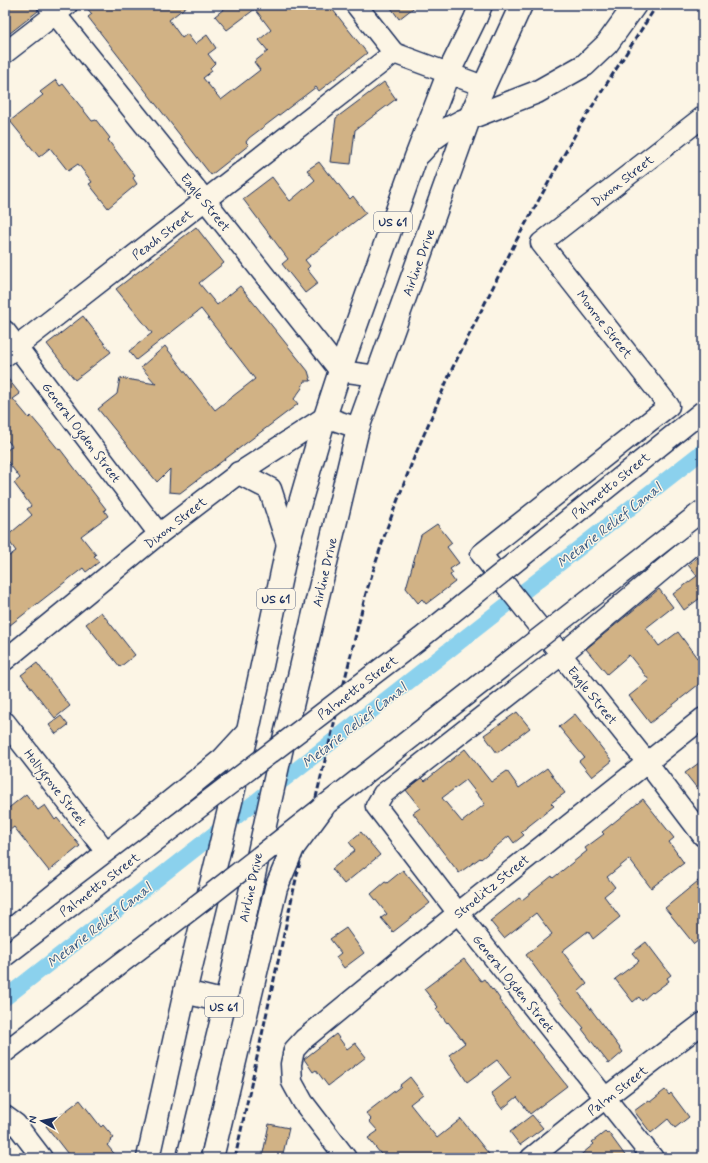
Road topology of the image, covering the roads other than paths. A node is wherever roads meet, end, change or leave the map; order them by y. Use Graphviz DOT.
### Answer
graph roads {
  1 [pos="356,5"];
  2 [pos="521,5"];
  3 [pos="635,5"];
  4 [pos="57,8"];
  5 [pos="478,9"];
  6 [pos="394,53"];
  7 [pos="5,54"];
  8 [pos="448,74"];
  9 [pos="482,86"];
  10 [pos="703,117"];
  11 [pos="469,119"];
  12 [pos="416,157"];
  13 [pos="205,200"];
  14 [pos="541,243"];
  15 [pos="9,344"];
  16 [pos="340,371"];
  17 [pos="377,376"];
  18 [pos="669,406"];
  19 [pos="703,411"];
  20 [pos="325,417"];
  21 [pos="358,428"];
  22 [pos="239,472"];
  23 [pos="703,510"];
  24 [pos="159,534"];
  25 [pos="703,536"];
  26 [pos="288,544"];
  27 [pos="481,554"];
  28 [pos="560,655"];
  29 [pos="5,660"];
  30 [pos="703,718"];
  31 [pos="5,722"];
  32 [pos="248,731"];
  33 [pos="646,762"];
  34 [pos="324,806"];
  35 [pos="703,836"];
  36 [pos="106,853"];
  37 [pos="458,912"];
  38 [pos="5,935"];
  39 [pos="5,956"];
  40 [pos="185,992"];
  41 [pos="226,1002"];
  42 [pos="703,1023"];
  43 [pos="5,1052"];
  44 [pos="606,1098"];
  45 [pos="10,1120"];
  46 [pos="42,1158"];
  47 [pos="148,1158"];
  48 [pos="188,1158"];
  49 [pos="212,1158"];
  50 [pos="346,1158"];
  51 [pos="531,1158"];
  52 [pos="653,1158"];
  1 -- 6 [label="street"];
  2 -- 9 [label="main road, Airline Drive / US 61"];
  3 -- 11 [label="main road"];
  4 -- 7 [label="street"];
  4 -- 13 [label="street, Eagle Street"];
  5 -- 8 [label="main road, US 61"];
  6 -- 8 [label="street"];
  6 -- 13 [label="street, Peach Street"];
  8 -- 9 [label="street"];
  8 -- 12 [label="main road, US 61"];
  9 -- 11 [label="main road, Airline Drive / US 61"];
  10 -- 14 [label="street, Dixon Street"];
  11 -- 12 [label="main road"];
  11 -- 17 [label="main road, Airline Drive / US 61"];
  12 -- 16 [label="main road, US 61"];
  13 -- 15 [label="street, Peach Street"];
  13 -- 16 [label="street, Eagle Street"];
  14 -- 18 [label="street, Monroe Street"];
  15 -- 24 [label="street, General Ogden Street"];
  16 -- 17 [label="street"];
  16 -- 20 [label="main road, US 61"];
  17 -- 21 [label="main road, Airline Drive / US 61"];
  18 -- 27 [label="street, Palmetto Street"];
  19 -- 39 [label="street, Palmetto Street, bridge"];
  20 -- 21 [label="street"];
  20 -- 22 [label="street, Dixon Street"];
  20 -- 26 [label="main road, US 61"];
  21 -- 41 [label="main road, Airline Drive / US 61"];
  22 -- 24 [label="street, Dixon Street"];
  22 -- 26 [label="main road"];
  23 -- 34 [label="street, bridge"];
  24 -- 29 [label="street, Dixon Street"];
  25 -- 28 [label="street"];
  26 -- 32 [label="main road, US 61"];
  27 -- 28 [label="street, Eagle Street"];
  28 -- 33 [label="street, Eagle Street"];
  28 -- 37 [label="street, General Ogden Street"];
  30 -- 33 [label="street, Stroelitz Street"];
  31 -- 36 [label="street, Hollygrove Street"];
  32 -- 36 [label="main road"];
  32 -- 40 [label="main road, US 61"];
  33 -- 35 [label="street, Eagle Street"];
  33 -- 37 [label="street, Stroelitz Street"];
  34 -- 43 [label="street, bridge"];
  34 -- 49 [label="main road, bridge"];
  36 -- 38 [label="main road"];
  37 -- 44 [label="street, General Ogden Street"];
  37 -- 50 [label="street, Stroelitz Street"];
  40 -- 41 [label="main road"];
  40 -- 47 [label="main road, US 61"];
  41 -- 48 [label="main road, Airline Drive / US 61"];
  42 -- 44 [label="street, Palm Street"];
  44 -- 51 [label="street, Palm Street"];
  44 -- 52 [label="street, General Ogden Street"];
  45 -- 46 [label="street"];
}
